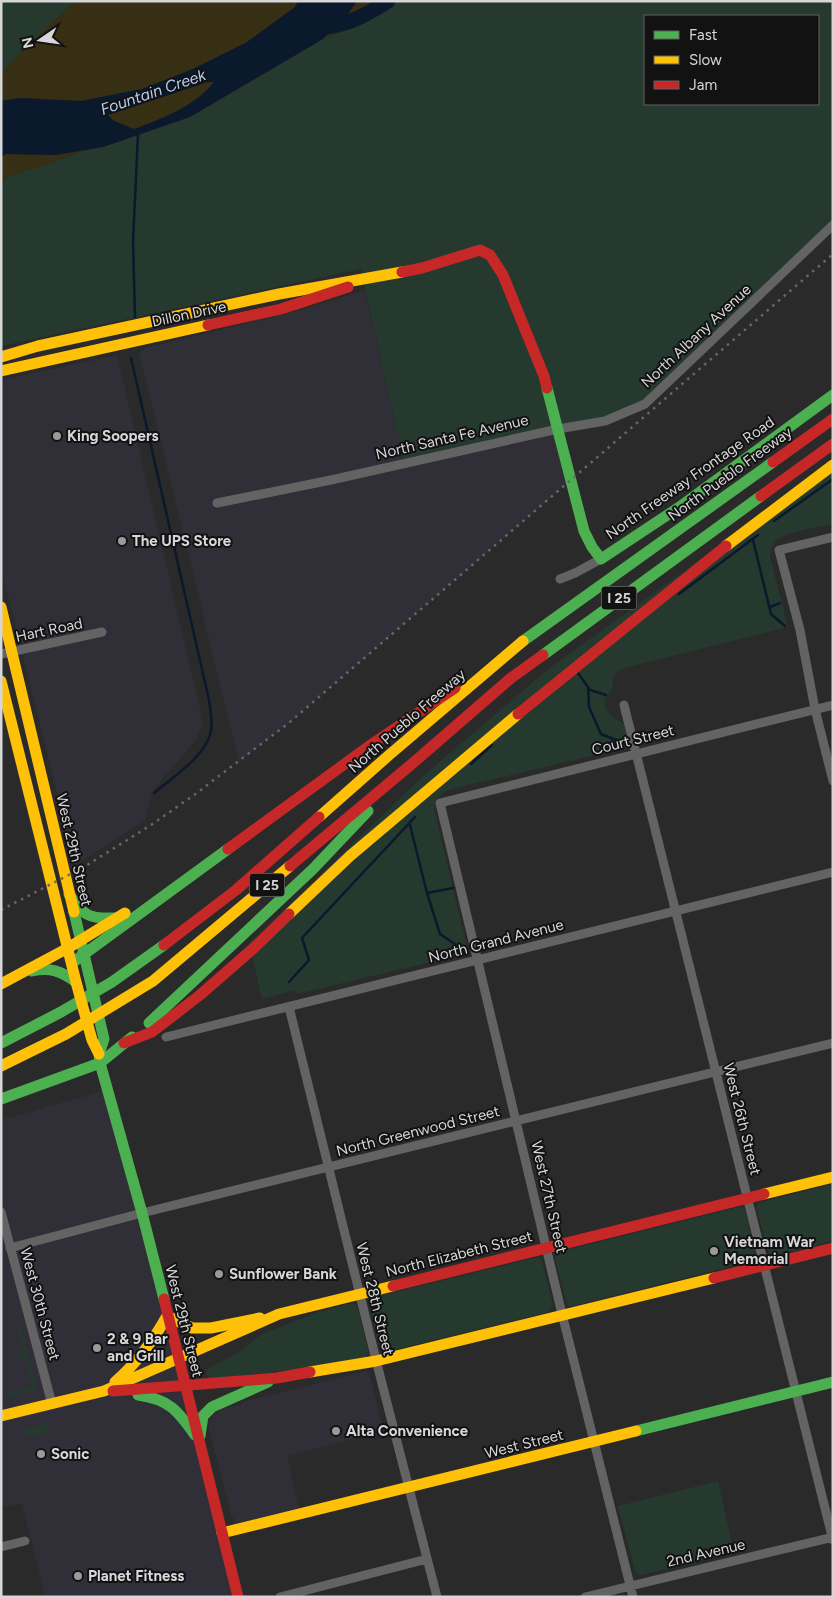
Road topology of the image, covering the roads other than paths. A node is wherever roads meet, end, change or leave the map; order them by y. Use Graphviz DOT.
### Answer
graph roads {
  1 [pos="833,226"];
  2 [pos="380,276"];
  3 [pos="1,357"];
  4 [pos="1,371"];
  5 [pos="833,395"];
  6 [pos="833,419"];
  7 [pos="558,429"];
  8 [pos="833,444"];
  9 [pos="833,465"];
  10 [pos="217,504"];
  11 [pos="833,537"];
  12 [pos="601,559"];
  13 [pos="560,579"];
  14 [pos="1,607"];
  15 [pos="102,632"];
  16 [pos="517,646"];
  17 [pos="7,653"];
  18 [pos="1,681"];
  19 [pos="624,705"];
  20 [pos="833,705"];
  21 [pos="815,709"];
  22 [pos="637,754"];
  23 [pos="413,762"];
  24 [pos="833,781"];
  25 [pos="440,803"];
  26 [pos="833,872"];
  27 [pos="169,892"];
  28 [pos="69,894"];
  29 [pos="676,911"];
  30 [pos="115,918"];
  31 [pos="80,940"];
  32 [pos="68,948"];
  33 [pos="84,953"];
  34 [pos="477,960"];
  35 [pos="72,962"];
  36 [pos="17,976"];
  37 [pos="76,982"];
  38 [pos="1,984"];
  39 [pos="289,1007"];
  40 [pos="166,1037"];
  41 [pos="1,1043"];
  42 [pos="124,1043"];
  43 [pos="833,1043"];
  44 [pos="100,1058"];
  45 [pos="1,1066"];
  46 [pos="716,1072"];
  47 [pos="1,1099"];
  48 [pos="517,1121"];
  49 [pos="328,1167"];
  50 [pos="833,1177"];
  51 [pos="748,1198"];
  52 [pos="1,1212"];
  53 [pos="142,1213"];
  54 [pos="10,1248"];
  55 [pos="547,1248"];
  56 [pos="833,1248"];
  57 [pos="765,1265"];
  58 [pos="360,1293"];
  59 [pos="279,1314"];
  60 [pos="562,1314"];
  61 [pos="167,1316"];
  62 [pos="178,1360"];
  63 [pos="376,1361"];
  64 [pos="278,1378"];
  65 [pos="833,1382"];
  66 [pos="186,1386"];
  67 [pos="104,1391"];
  68 [pos="795,1391"];
  69 [pos="52,1404"];
  70 [pos="1,1416"];
  71 [pos="199,1442"];
  72 [pos="594,1442"];
  73 [pos="409,1488"];
  74 [pos="222,1533"];
  75 [pos="832,1538"];
  76 [pos="24,1541"];
  77 [pos="1,1547"];
  78 [pos="427,1558"];
  79 [pos="630,1586"];
  80 [pos="238,1597"];
  81 [pos="280,1597"];
  82 [pos="437,1597"];
  83 [pos="585,1597"];
  84 [pos="633,1597"];
  1 -- 7 [label="street, North Albany Avenue"];
  2 -- 3 [label="main road, Dillon Drive"];
  2 -- 4 [label="main road, Dillon Drive"];
  2 -- 7 [label="main road, Dillon Drive"];
  5 -- 12 [label="main road, North Freeway Frontage Road"];
  6 -- 16 [label="main road, North Pueblo Freeway / I 25"];
  7 -- 10 [label="street, North Santa Fe Avenue"];
  7 -- 12 [label="main road"];
  8 -- 23 [label="main road, I 25"];
  9 -- 42 [label="main road"];
  11 -- 21 [label="street"];
  12 -- 13 [label="street, North Freeway Frontage Road"];
  14 -- 17 [label="main road, West 29th Street"];
  15 -- 17 [label="street, Hart Road"];
  16 -- 27 [label="main road"];
  16 -- 41 [label="main road, North Pueblo Freeway / I 25"];
  17 -- 28 [label="main road, West 29th Street"];
  18 -- 32 [label="main road, West 29th Street"];
  19 -- 22 [label="street, West 26th Street"];
  20 -- 21 [label="street, Court Street"];
  21 -- 22 [label="street, Court Street"];
  21 -- 24 [label="street"];
  22 -- 25 [label="street, Court Street"];
  22 -- 29 [label="street, West 26th Street"];
  23 -- 42 [label="main road"];
  23 -- 45 [label="main road, I 25"];
  25 -- 34 [label="street, West 27th Street"];
  26 -- 29 [label="street, North Grand Avenue"];
  27 -- 30 [label="main road"];
  27 -- 33 [label="main road"];
  28 -- 30 [label="main road"];
  28 -- 31 [label="main road, West 29th Street"];
  29 -- 34 [label="street, North Grand Avenue"];
  29 -- 46 [label="street, West 26th Street"];
  30 -- 31 [label="main road"];
  31 -- 32 [label="main road"];
  31 -- 33 [label="main road, West 29th Street"];
  32 -- 35 [label="main road, West 29th Street"];
  32 -- 36 [label="main road"];
  33 -- 35 [label="main road"];
  33 -- 44 [label="main road, West 29th Street"];
  34 -- 39 [label="street, North Grand Avenue"];
  34 -- 48 [label="street, West 27th Street"];
  35 -- 37 [label="main road, West 29th Street"];
  36 -- 37 [label="main road"];
  36 -- 38 [label="main road"];
  37 -- 44 [label="main road, West 29th Street"];
  39 -- 40 [label="street, North Grand Avenue"];
  39 -- 49 [label="street, West 28th Street"];
  42 -- 44 [label="main road"];
  43 -- 46 [label="street, North Greenwood Street"];
  44 -- 47 [label="main road"];
  44 -- 53 [label="main road, West 29th Street"];
  46 -- 48 [label="street, North Greenwood Street"];
  46 -- 51 [label="street, West 26th Street"];
  48 -- 49 [label="street, North Greenwood Street"];
  48 -- 55 [label="street, West 27th Street"];
  49 -- 53 [label="street, North Greenwood Street"];
  49 -- 58 [label="street, West 28th Street"];
  50 -- 51 [label="main road, North Elizabeth Street"];
  51 -- 55 [label="main road, North Elizabeth Street"];
  51 -- 57 [label="street, West 26th Street"];
  52 -- 54 [label="street, West 30th Street"];
  53 -- 54 [label="street, North Greenwood Street"];
  53 -- 61 [label="main road, West 29th Street"];
  54 -- 69 [label="street, West 30th Street"];
  55 -- 58 [label="main road, North Elizabeth Street"];
  55 -- 60 [label="street, West 27th Street"];
  56 -- 57 [label="main road, North Elizabeth Street"];
  57 -- 60 [label="main road, North Elizabeth Street"];
  57 -- 68 [label="street, West 26th Street"];
  58 -- 59 [label="main road, North Elizabeth Street"];
  58 -- 63 [label="street, West 28th Street"];
  59 -- 61 [label="main road"];
  59 -- 62 [label="main road, North Elizabeth Street"];
  60 -- 63 [label="main road, North Elizabeth Street"];
  60 -- 72 [label="street, West 27th Street"];
  61 -- 62 [label="main road, West 29th Street"];
  61 -- 67 [label="main road"];
  62 -- 66 [label="main road, West 29th Street"];
  62 -- 67 [label="main road, North Elizabeth Street"];
  63 -- 64 [label="main road, North Elizabeth Street"];
  63 -- 73 [label="street, West 28th Street"];
  64 -- 66 [label="main road, North Elizabeth Street"];
  64 -- 71 [label="main road"];
  65 -- 68 [label="main road, West Street"];
  66 -- 67 [label="main road, North Elizabeth Street"];
  66 -- 71 [label="main road, West 29th Street"];
  67 -- 69 [label="main road, North Elizabeth Street"];
  67 -- 71 [label="main road"];
  68 -- 72 [label="main road, West Street"];
  68 -- 75 [label="street, West 26th Street"];
  69 -- 70 [label="main road, North Elizabeth Street"];
  71 -- 74 [label="main road, West 29th Street"];
  72 -- 73 [label="main road, West Street"];
  72 -- 79 [label="street, West 27th Street"];
  73 -- 74 [label="main road, West Street"];
  73 -- 78 [label="street, West 28th Street"];
  74 -- 80 [label="main road, West 29th Street"];
  75 -- 79 [label="street, 2nd Avenue"];
  76 -- 77 [label="street"];
  78 -- 81 [label="street"];
  78 -- 82 [label="street, West 28th Street"];
  79 -- 83 [label="street, 2nd Avenue"];
  79 -- 84 [label="street, West 27th Street"];
}
